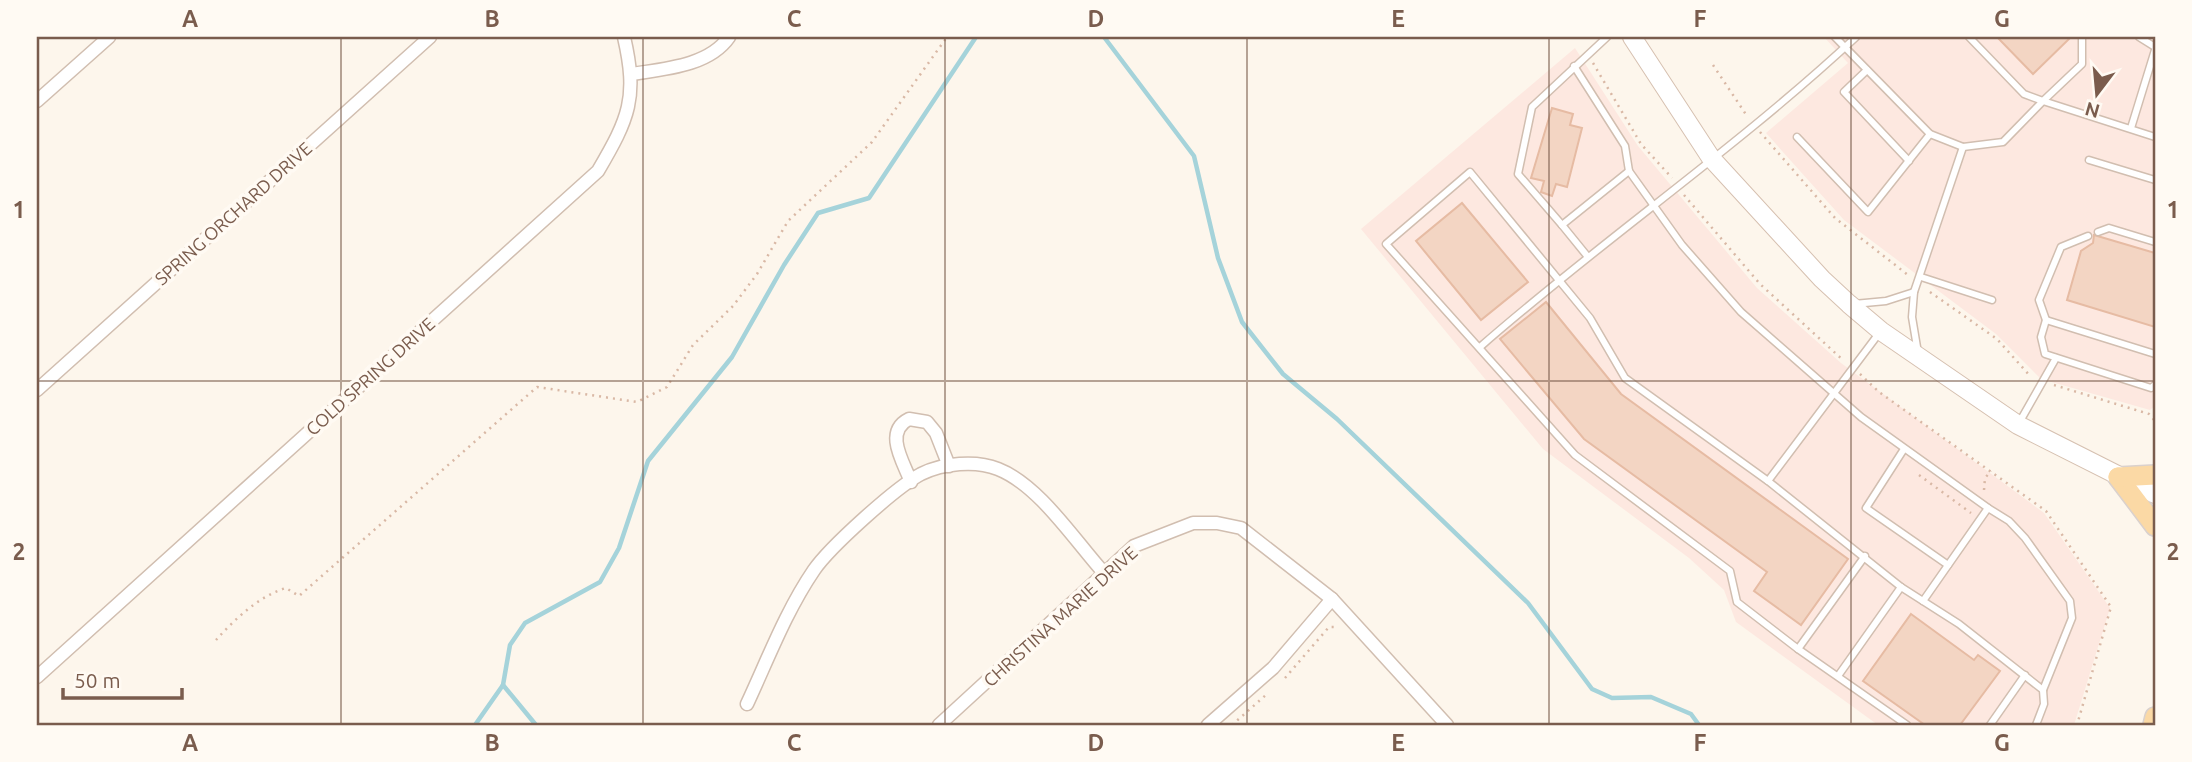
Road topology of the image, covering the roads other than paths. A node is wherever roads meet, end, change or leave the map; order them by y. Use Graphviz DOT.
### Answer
graph roads {
  1 [pos="109,37"];
  2 [pos="430,37"];
  3 [pos="624,37"];
  4 [pos="729,37"];
  5 [pos="1607,37"];
  6 [pos="1632,37"];
  7 [pos="1835,37"];
  8 [pos="1856,37"];
  9 [pos="1969,37"];
  10 [pos="2082,37"];
  11 [pos="2139,37"];
  12 [pos="1844,47"];
  13 [pos="2155,48"];
  14 [pos="1574,66"];
  15 [pos="1867,70"];
  16 [pos="632,74"];
  17 [pos="37,101"];
  18 [pos="2043,101"];
  19 [pos="2131,128"];
  20 [pos="1930,134"];
  21 [pos="1797,137"];
  22 [pos="2155,137"];
  23 [pos="1964,147"];
  24 [pos="1711,158"];
  25 [pos="2089,160"];
  26 [pos="1909,161"];
  27 [pos="1629,171"];
  28 [pos="2155,180"];
  29 [pos="1655,206"];
  30 [pos="1562,225"];
  31 [pos="2098,232"];
  32 [pos="2088,236"];
  33 [pos="2155,242"];
  34 [pos="1588,257"];
  35 [pos="1921,277"];
  36 [pos="1558,279"];
  37 [pos="1913,292"];
  38 [pos="1992,300"];
  39 [pos="1849,304"];
  40 [pos="2046,320"];
  41 [pos="1881,331"];
  42 [pos="1480,348"];
  43 [pos="2155,354"];
  44 [pos="1919,358"];
  45 [pos="2056,358"];
  46 [pos="2155,385"];
  47 [pos="37,390"];
  48 [pos="1834,394"];
  49 [pos="2018,425"];
  50 [pos="1904,449"];
  51 [pos="949,466"];
  52 [pos="2155,475"];
  53 [pos="2119,477"];
  54 [pos="1768,481"];
  55 [pos="911,482"];
  56 [pos="2155,494"];
  57 [pos="1988,508"];
  58 [pos="2155,526"];
  59 [pos="1865,556"];
  60 [pos="1948,565"];
  61 [pos="1104,573"];
  62 [pos="1901,587"];
  63 [pos="1332,599"];
  64 [pos="1923,601"];
  65 [pos="1798,649"];
  66 [pos="2025,675"];
  67 [pos="1838,676"];
  68 [pos="37,677"];
  69 [pos="2043,690"];
  70 [pos="747,704"];
  71 [pos="2155,717"];
  72 [pos="939,725"];
  73 [pos="1208,725"];
  74 [pos="1447,725"];
  75 [pos="1907,725"];
  76 [pos="1990,725"];
  77 [pos="2036,725"];
  78 [pos="2153,725"];
  1 -- 17 [label="street"];
  2 -- 47 [label="street, SPRING ORCHARD DRIVE"];
  3 -- 16 [label="street, COLD SPRING DRIVE"];
  4 -- 16 [label="street"];
  5 -- 14 [label="lane"];
  6 -- 24 [label="main road"];
  7 -- 12 [label="lane"];
  8 -- 12 [label="lane"];
  9 -- 18 [label="lane"];
  10 -- 18 [label="lane"];
  11 -- 13 [label="lane"];
  12 -- 15 [label="lane"];
  12 -- 24 [label="lane"];
  13 -- 19 [label="lane"];
  14 -- 27 [label="lane"];
  14 -- 30 [label="lane"];
  15 -- 20 [label="lane"];
  15 -- 26 [label="lane"];
  16 -- 68 [label="street, COLD SPRING DRIVE"];
  18 -- 19 [label="lane"];
  18 -- 23 [label="lane"];
  19 -- 22 [label="lane"];
  20 -- 23 [label="lane"];
  20 -- 26 [label="lane"];
  21 -- 26 [label="lane"];
  23 -- 35 [label="lane"];
  24 -- 29 [label="lane"];
  24 -- 39 [label="main road"];
  25 -- 28 [label="lane"];
  27 -- 29 [label="lane"];
  27 -- 30 [label="lane"];
  29 -- 34 [label="lane"];
  29 -- 48 [label="lane"];
  30 -- 34 [label="lane"];
  31 -- 33 [label="lane"];
  32 -- 40 [label="lane"];
  34 -- 36 [label="lane"];
  35 -- 37 [label="lane"];
  35 -- 38 [label="lane"];
  36 -- 42 [label="lane"];
  36 -- 42 [label="lane"];
  36 -- 54 [label="lane"];
  37 -- 39 [label="lane"];
  37 -- 44 [label="lane"];
  39 -- 41 [label="main road"];
  40 -- 43 [label="lane"];
  40 -- 45 [label="lane"];
  41 -- 44 [label="main road"];
  41 -- 48 [label="lane"];
  42 -- 65 [label="lane"];
  44 -- 49 [label="main road"];
  45 -- 46 [label="lane"];
  45 -- 49 [label="lane"];
  48 -- 50 [label="lane"];
  48 -- 54 [label="lane"];
  49 -- 53 [label="main road"];
  50 -- 57 [label="lane"];
  50 -- 60 [label="lane"];
  51 -- 55 [label="street"];
  51 -- 55 [label="street"];
  51 -- 61 [label="street"];
  52 -- 53 [label="main road"];
  53 -- 56 [label="main road"];
  53 -- 58 [label="main road"];
  54 -- 59 [label="lane"];
  55 -- 70 [label="street"];
  57 -- 60 [label="lane"];
  57 -- 69 [label="lane"];
  59 -- 62 [label="lane"];
  59 -- 65 [label="lane"];
  60 -- 64 [label="lane"];
  61 -- 63 [label="street, CHRISTINA MARIE DRIVE"];
  61 -- 72 [label="street, CHRISTINA MARIE DRIVE"];
  62 -- 64 [label="lane"];
  62 -- 67 [label="lane"];
  63 -- 73 [label="street"];
  63 -- 74 [label="street, CHRISTINA MARIE DRIVE"];
  64 -- 66 [label="lane"];
  65 -- 67 [label="lane"];
  66 -- 69 [label="lane"];
  66 -- 76 [label="lane"];
  67 -- 75 [label="lane"];
  69 -- 77 [label="lane"];
  71 -- 78 [label="main road"];
}
